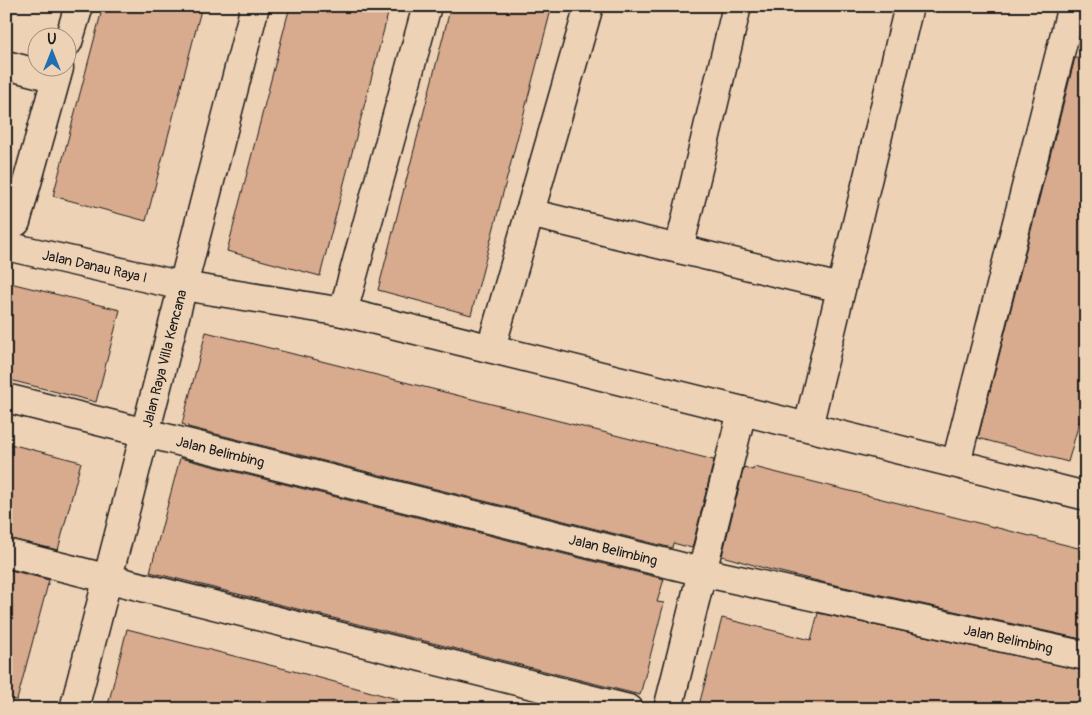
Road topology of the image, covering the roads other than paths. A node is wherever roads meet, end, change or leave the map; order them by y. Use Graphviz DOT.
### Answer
graph roads {
  1 [pos="79,6"];
  2 [pos="255,6"];
  3 [pos="427,6"];
  4 [pos="589,6"];
  5 [pos="737,6"];
  6 [pos="909,6"];
  7 [pos="1072,6"];
  8 [pos="72,28"];
  9 [pos="6,65"];
  10 [pos="28,68"];
  11 [pos="56,78"];
  12 [pos="530,213"];
  13 [pos="11,234"];
  14 [pos="679,249"];
  15 [pos="183,286"];
  16 [pos="841,288"];
  17 [pos="343,312"];
  18 [pos="491,348"];
  19 [pos="6,398"];
  20 [pos="742,411"];
  21 [pos="808,427"];
  22 [pos="145,432"];
  23 [pos="956,464"];
  24 [pos="1086,496"];
  25 [pos="6,553"];
  26 [pos="702,572"];
  27 [pos="107,579"];
  28 [pos="1086,656"];
  29 [pos="74,709"];
  30 [pos="629,709"];
  31 [pos="668,709"];
  1 -- 8 [label="street"];
  2 -- 15 [label="street, Jalan Raya Villa Kencana"];
  3 -- 17 [label="street"];
  4 -- 12 [label="street"];
  5 -- 14 [label="street"];
  6 -- 16 [label="street"];
  7 -- 23 [label="street"];
  9 -- 10 [label="street"];
  11 -- 13 [label="street"];
  12 -- 14 [label="street"];
  12 -- 18 [label="street"];
  13 -- 15 [label="street, Jalan Danau Raya I"];
  14 -- 16 [label="street"];
  15 -- 17 [label="street, Jalan Danau Raya I"];
  15 -- 22 [label="street, Jalan Raya Villa Kencana"];
  16 -- 21 [label="street"];
  17 -- 18 [label="street, Jalan Danau Raya I"];
  18 -- 20 [label="street, Jalan Danau Raya I"];
  19 -- 22 [label="street, Jalan Belimbing"];
  20 -- 21 [label="street, Jalan Danau Raya I"];
  20 -- 26 [label="street"];
  21 -- 23 [label="street, Jalan Danau Raya I"];
  22 -- 26 [label="street, Jalan Belimbing"];
  22 -- 27 [label="street, Jalan Raya Villa Kencana"];
  23 -- 24 [label="street, Jalan Danau Raya I"];
  25 -- 27 [label="street"];
  26 -- 28 [label="street, Jalan Belimbing"];
  26 -- 31 [label="street"];
  27 -- 29 [label="street, Jalan Raya Villa Kencana"];
  27 -- 30 [label="street"];
}
